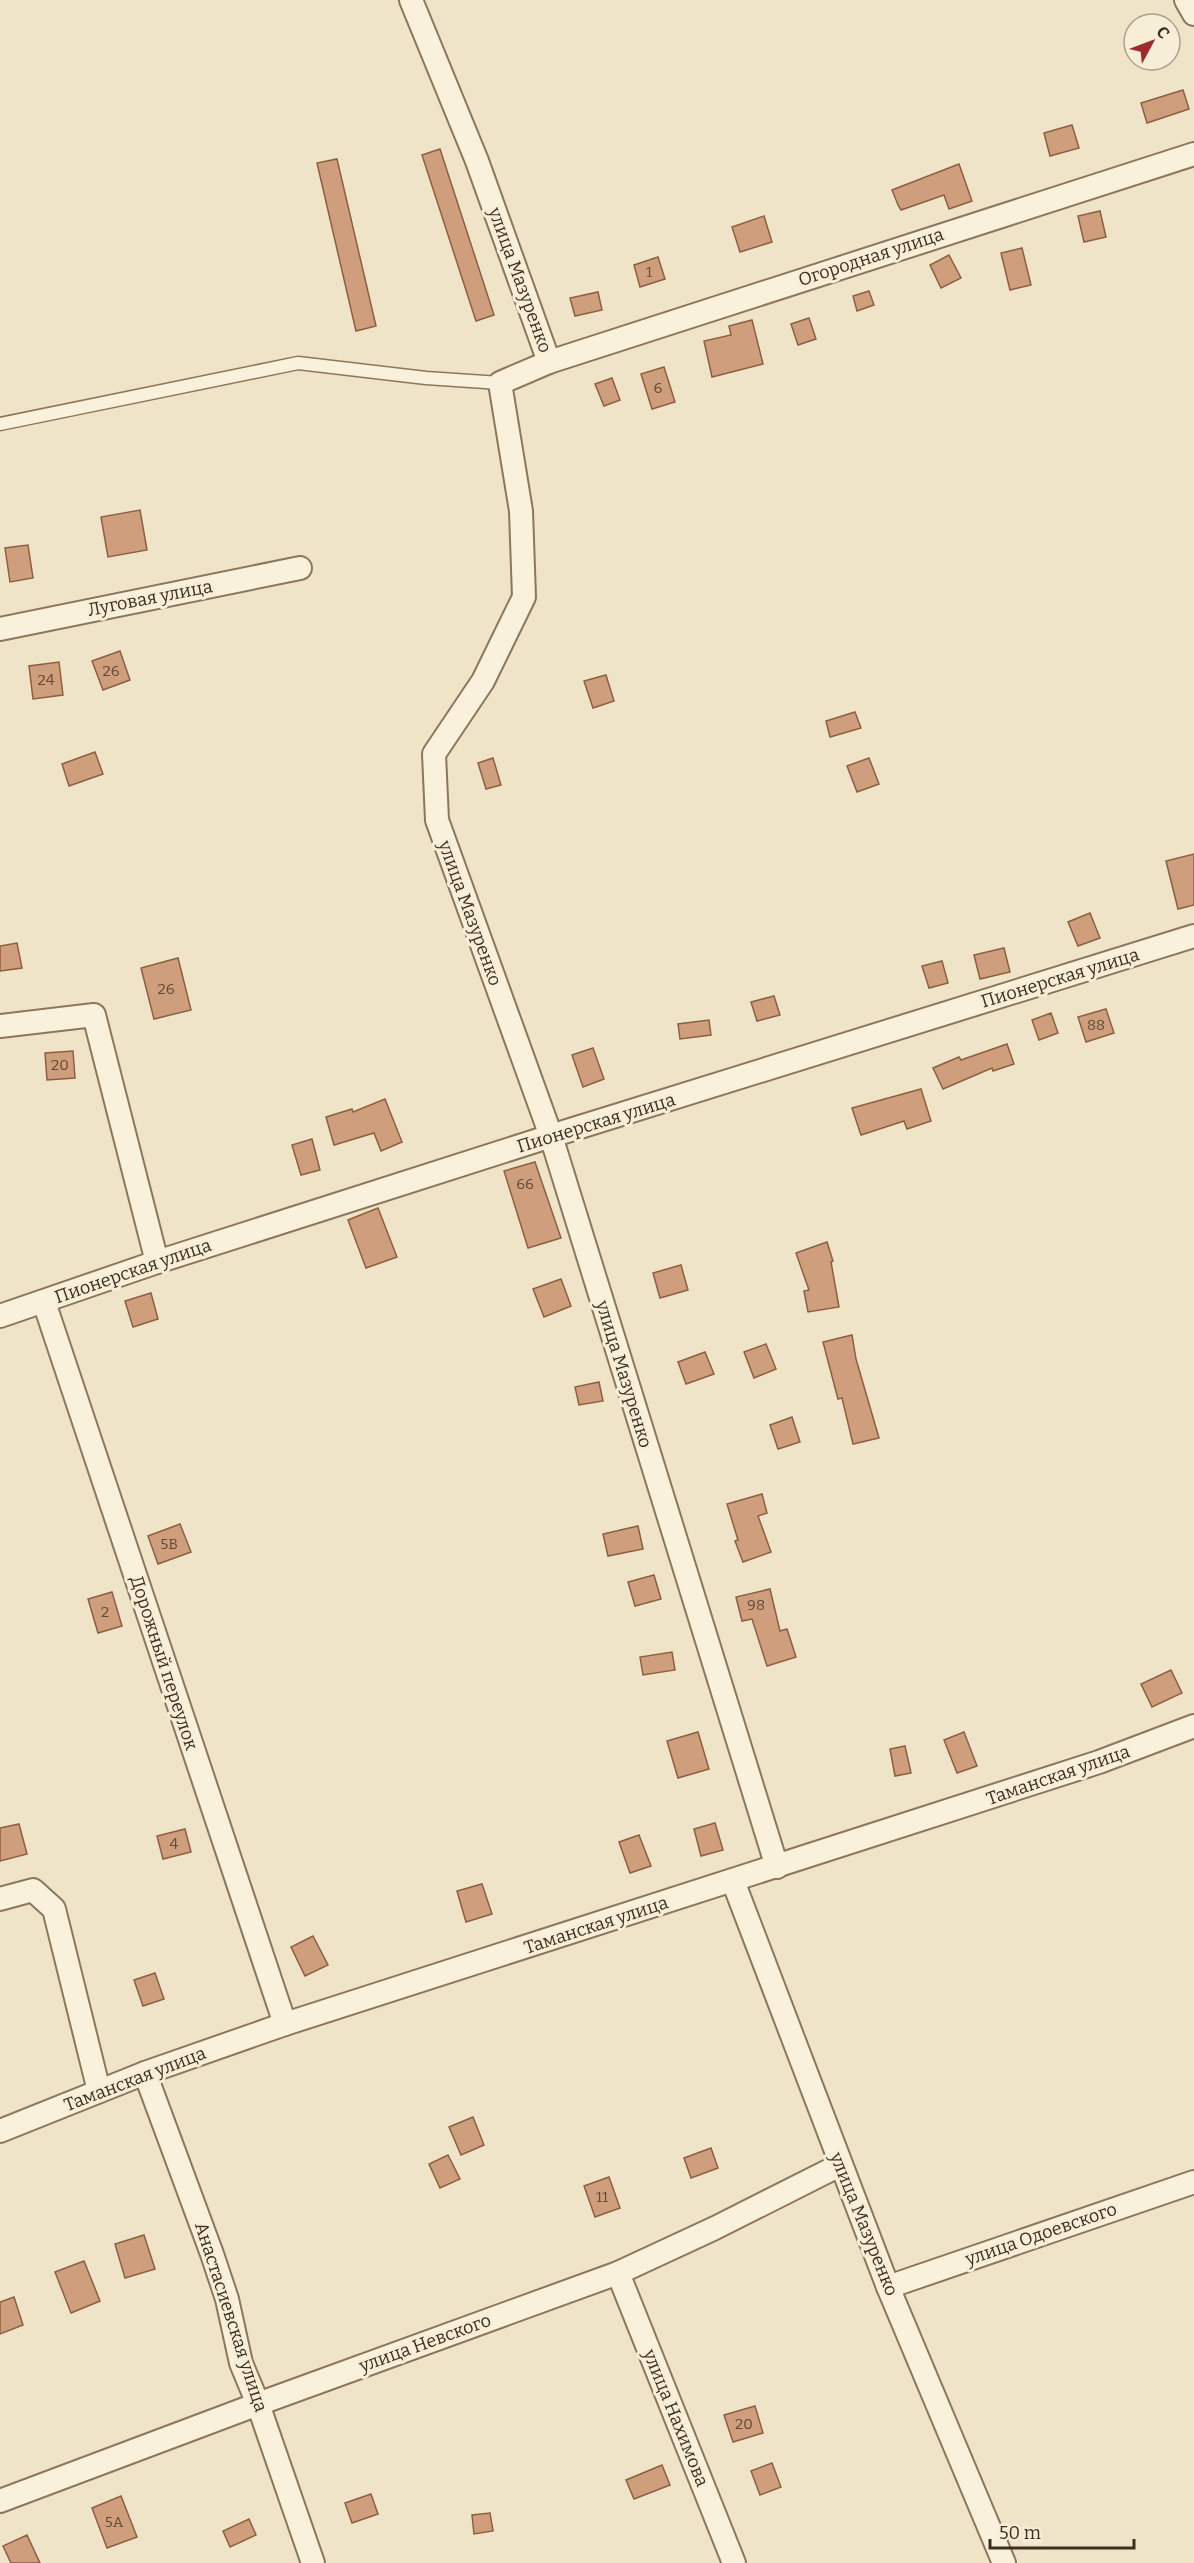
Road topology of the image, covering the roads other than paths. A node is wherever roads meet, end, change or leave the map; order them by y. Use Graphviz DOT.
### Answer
graph roads {
  1 [pos="411,0"];
  2 [pos="1186,0"];
  3 [pos="1194,14"];
  4 [pos="1194,154"];
  5 [pos="549,362"];
  6 [pos="500,383"];
  7 [pos="0,424"];
  8 [pos="300,568"];
  9 [pos="0,628"];
  10 [pos="1194,936"];
  11 [pos="0,1026"];
  12 [pos="551,1136"];
  13 [pos="157,1262"];
  14 [pos="44,1302"];
  15 [pos="0,1316"];
  16 [pos="1194,1726"];
  17 [pos="777,1867"];
  18 [pos="734,1881"];
  19 [pos="0,1899"];
  20 [pos="285,2024"];
  21 [pos="145,2073"];
  22 [pos="99,2091"];
  23 [pos="0,2131"];
  24 [pos="840,2165"];
  25 [pos="1194,2182"];
  26 [pos="618,2273"];
  27 [pos="888,2287"];
  28 [pos="258,2403"];
  29 [pos="0,2501"];
  30 [pos="313,2563"];
  31 [pos="734,2563"];
  32 [pos="1004,2563"];
  1 -- 5 [label="street, улица Мазуренко"];
  2 -- 3 [label="street"];
  4 -- 5 [label="street, Огородная улица"];
  5 -- 6 [label="street, улица Мазуренко"];
  6 -- 7 [label="lane"];
  6 -- 12 [label="street, улица Мазуренко"];
  8 -- 9 [label="street, Луговая улица"];
  10 -- 12 [label="street, Пионерская улица"];
  11 -- 13 [label="street"];
  12 -- 13 [label="street, Пионерская улица"];
  12 -- 17 [label="street, улица Мазуренко"];
  13 -- 14 [label="street, Пионерская улица"];
  14 -- 15 [label="street, Пионерская улица"];
  14 -- 20 [label="street, Дорожный переулок"];
  16 -- 17 [label="street, Таманская улица"];
  17 -- 18 [label="street, Таманская улица"];
  18 -- 20 [label="street, Таманская улица"];
  18 -- 24 [label="street, улица Мазуренко"];
  19 -- 22 [label="street"];
  20 -- 21 [label="street, Таманская улица"];
  21 -- 22 [label="street, Таманская улица"];
  21 -- 28 [label="street, Анастасиевская улица"];
  22 -- 23 [label="street, Таманская улица"];
  24 -- 26 [label="street, улица Невского"];
  24 -- 27 [label="street, улица Мазуренко"];
  25 -- 27 [label="street, улица Одоевского"];
  26 -- 28 [label="street, улица Невского"];
  26 -- 31 [label="street, улица Нахимова"];
  27 -- 32 [label="street, улица Мазуренко"];
  28 -- 29 [label="street, улица Невского"];
  28 -- 30 [label="street, Анастасиевская улица"];
}
